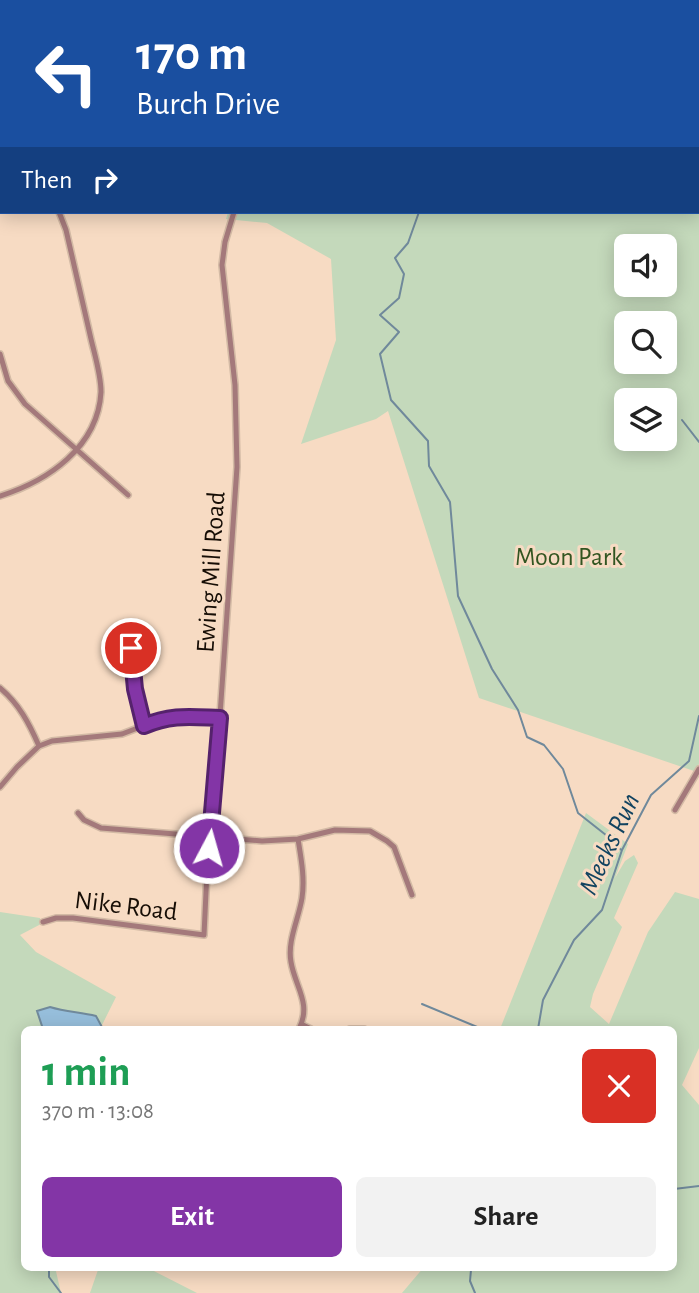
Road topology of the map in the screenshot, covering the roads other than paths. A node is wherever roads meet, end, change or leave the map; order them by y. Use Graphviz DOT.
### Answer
graph roads {
  1 [pos="60,214"];
  2 [pos="233,214"];
  3 [pos="0,354"];
  4 [pos="77,451"];
  5 [pos="128,495"];
  6 [pos="0,496"];
  7 [pos="131,648"];
  8 [pos="0,688"];
  9 [pos="220,718"];
  10 [pos="144,726"];
  11 [pos="39,746"];
  12 [pos="699,769"];
  13 [pos="0,788"];
  14 [pos="675,810"];
  15 [pos="78,813"];
  16 [pos="210,837"];
  17 [pos="298,839"];
  18 [pos="412,895"];
  19 [pos="43,922"];
  20 [pos="204,935"];
  21 [pos="300,1026"];
  1 -- 4 [label="street"];
  2 -- 9 [label="street, Ewing Mill Road"];
  3 -- 4 [label="street"];
  4 -- 5 [label="street"];
  4 -- 6 [label="street"];
  7 -- 10 [label="street"];
  8 -- 11 [label="street"];
  9 -- 10 [label="street"];
  9 -- 16 [label="street, Ewing Mill Road"];
  10 -- 11 [label="street"];
  11 -- 13 [label="street"];
  12 -- 14 [label="street"];
  15 -- 16 [label="street"];
  16 -- 17 [label="street"];
  16 -- 20 [label="street, Ewing Mill Road"];
  17 -- 18 [label="street"];
  17 -- 21 [label="street"];
  19 -- 20 [label="street, Nike Road"];
}
